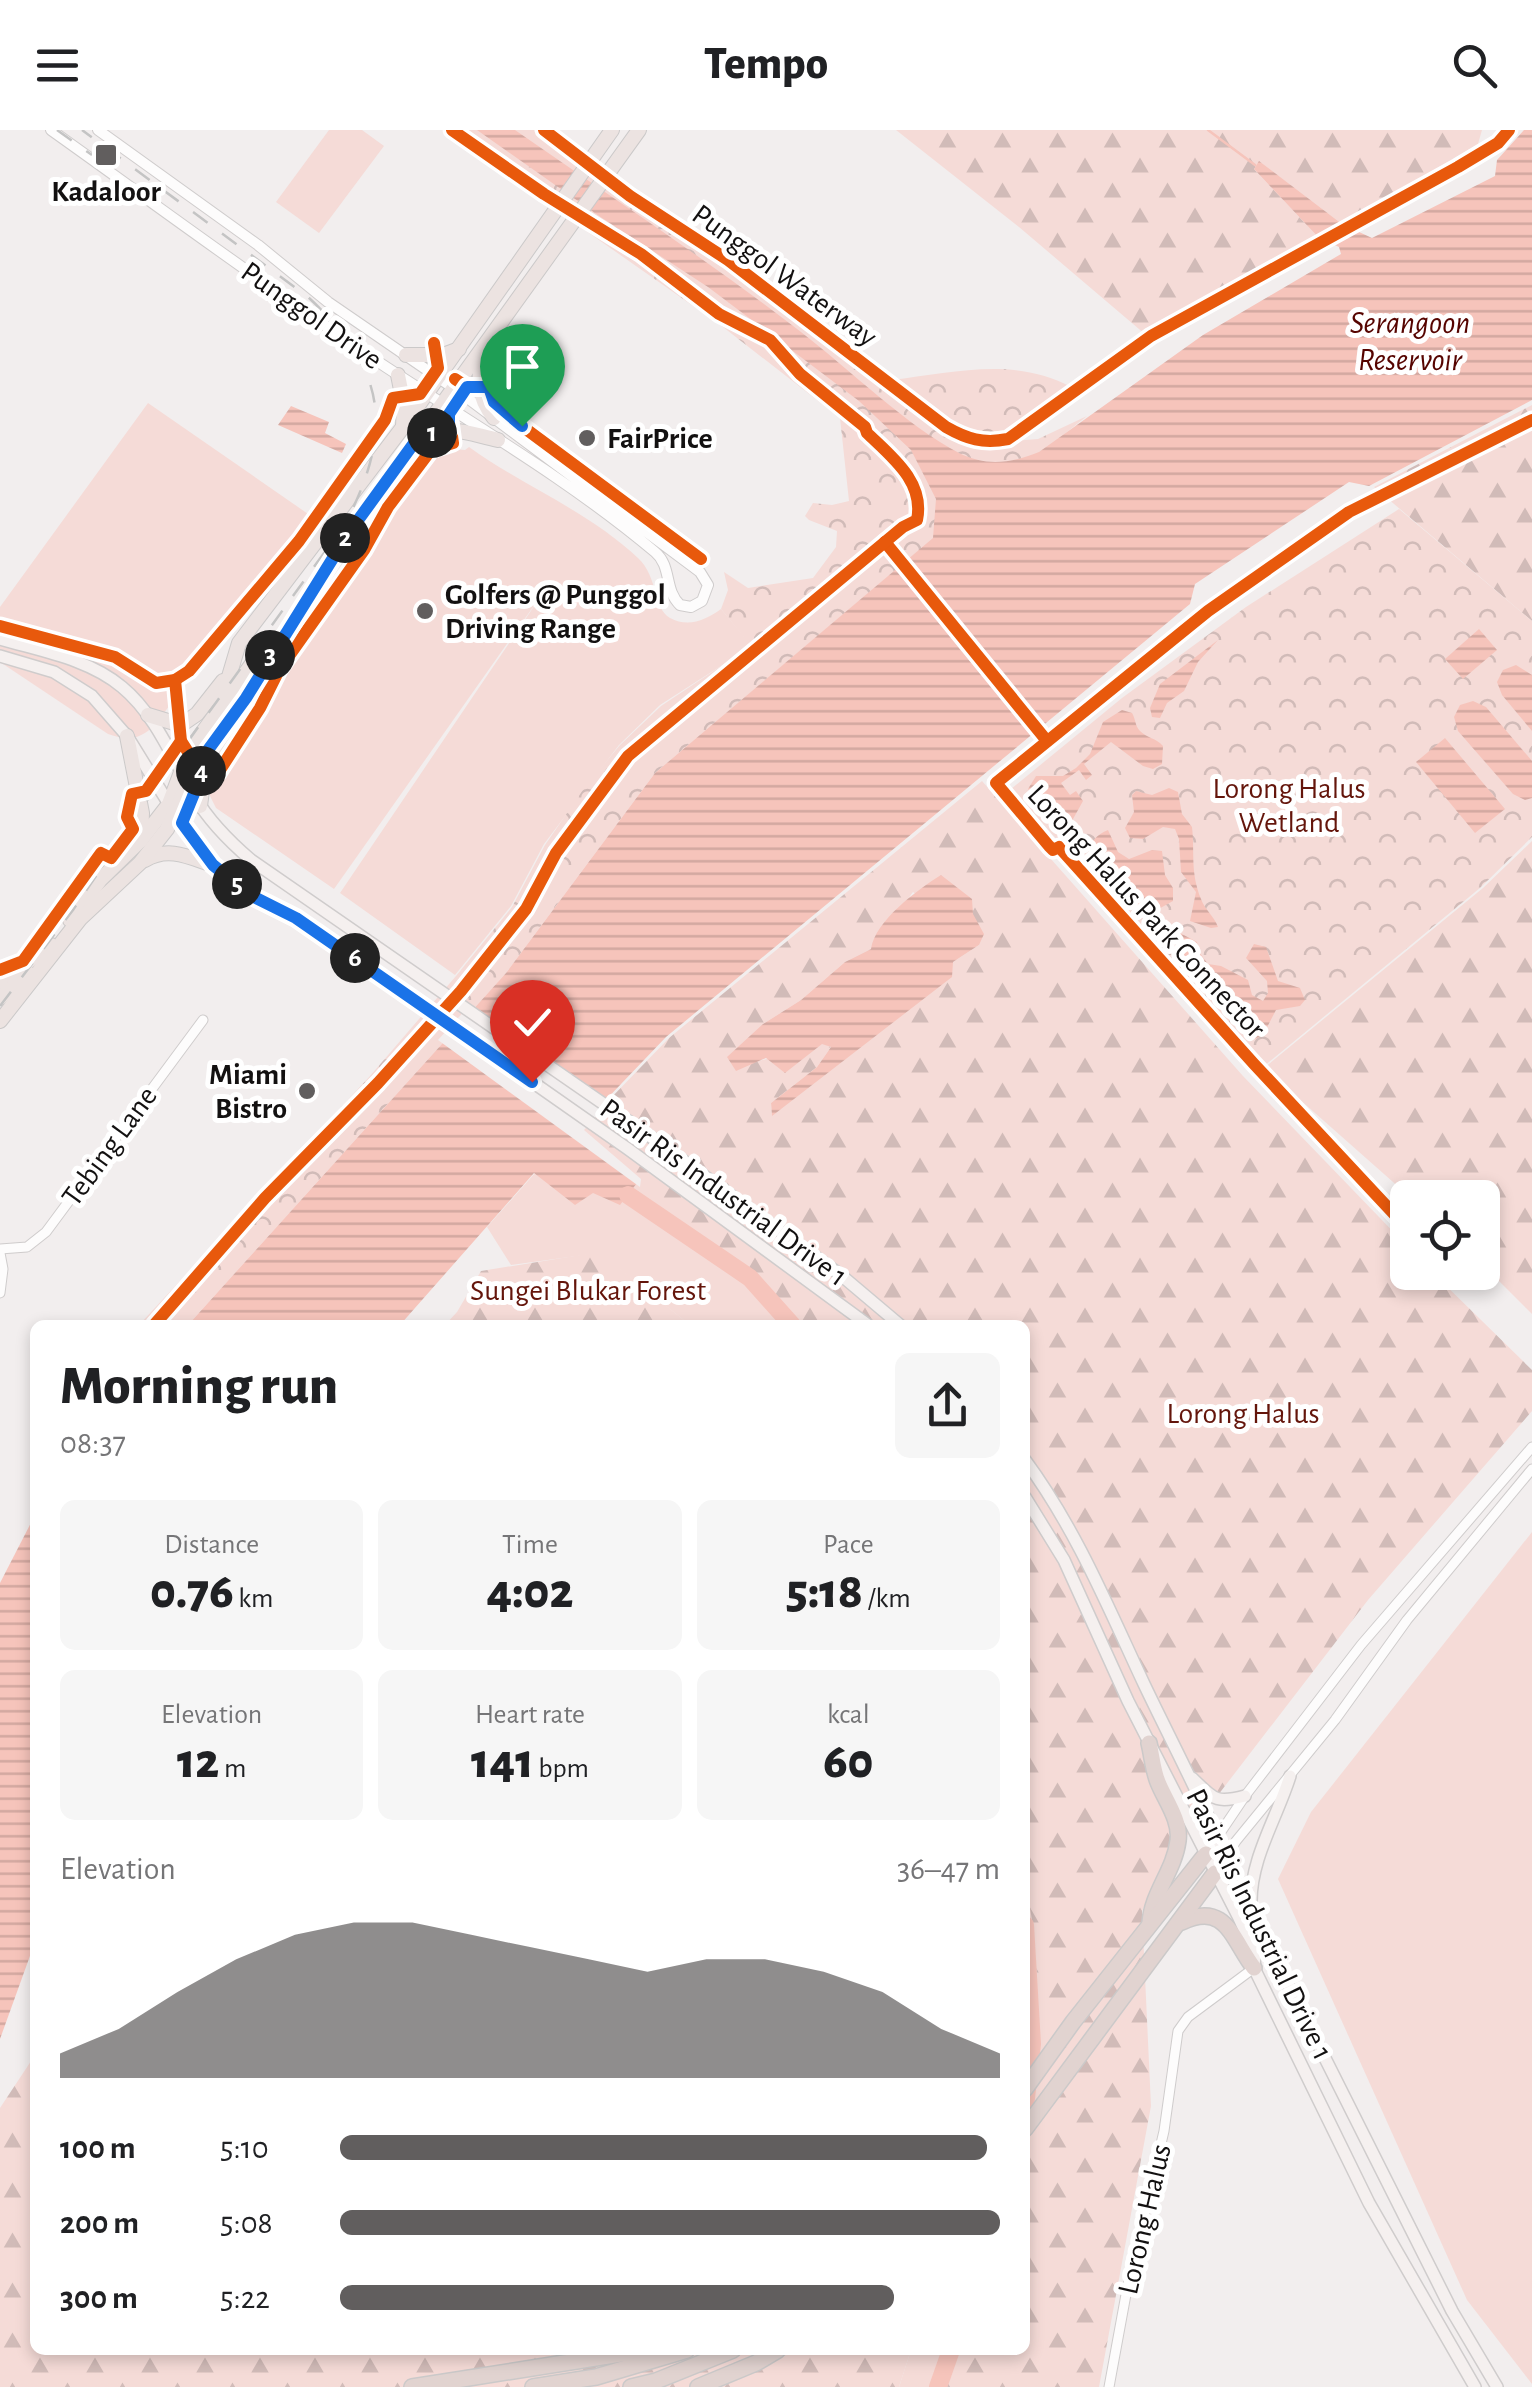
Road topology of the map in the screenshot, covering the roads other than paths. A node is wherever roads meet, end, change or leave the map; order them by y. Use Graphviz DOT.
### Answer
graph roads {
  1 [pos="50,130"];
  2 [pos="98,130"];
  3 [pos="612,130"];
  4 [pos="639,130"];
  5 [pos="484,344"];
  6 [pos="459,349"];
  7 [pos="406,355"];
  8 [pos="398,375"];
  9 [pos="437,378"];
  10 [pos="452,388"];
  11 [pos="427,392"];
  12 [pos="443,402"];
  13 [pos="494,418"];
  14 [pos="402,427"];
  15 [pos="417,439"];
  16 [pos="498,440"];
  17 [pos="278,588"];
  18 [pos="302,604"];
  19 [pos="0,639"];
  20 [pos="0,656"];
  21 [pos="267,660"];
  22 [pos="230,672"];
  23 [pos="246,698"];
  24 [pos="219,710"];
  25 [pos="148,716"];
  26 [pos="127,736"];
  27 [pos="184,778"];
  28 [pos="200,806"];
  29 [pos="172,808"];
  30 [pos="141,840"];
  31 [pos="140,863"];
  32 [pos="213,865"];
  33 [pos="48,949"];
  34 [pos="0,982"];
  35 [pos="0,998"];
  36 [pos="203,1020"];
  37 [pos="0,1021"];
  38 [pos="0,1252"];
  39 [pos="0,1292"];
  40 [pos="862,1320"];
  41 [pos="894,1320"];
  42 [pos="1532,1447"];
  43 [pos="1030,1467"];
  44 [pos="1532,1469"];
  45 [pos="1030,1505"];
  46 [pos="1149,1743"];
  47 [pos="1186,1772"];
  48 [pos="1290,1776"];
  49 [pos="1246,1796"];
  50 [pos="1218,1837"];
  51 [pos="1206,1854"];
  52 [pos="1226,1856"];
  53 [pos="1215,1873"];
  54 [pos="1252,1909"];
  55 [pos="1150,1923"];
  56 [pos="1178,1924"];
  57 [pos="1254,1968"];
  58 [pos="1326,2058"];
  59 [pos="1308,2078"];
  60 [pos="1030,2081"];
  61 [pos="1030,2123"];
  62 [pos="614,2355"];
  63 [pos="669,2355"];
  64 [pos="721,2355"];
  65 [pos="767,2355"];
  66 [pos="412,2387"];
  67 [pos="532,2387"];
  68 [pos="631,2387"];
  69 [pos="698,2387"];
  70 [pos="1109,2387"];
  71 [pos="1474,2387"];
  72 [pos="1498,2387"];
  1 -- 8 [label="street, Punggol Drive"];
  2 -- 7 [label="street, Punggol Drive"];
  3 -- 6 [label="main road"];
  4 -- 5 [label="main road"];
  5 -- 10 [label="main road"];
  5 -- 13 [label="main road"];
  6 -- 7 [label="main road"];
  6 -- 9 [label="main road"];
  7 -- 9 [label="street, Punggol Drive"];
  8 -- 11 [label="street, Punggol Drive"];
  8 -- 14 [label="main road"];
  9 -- 10 [label="street, Punggol Drive"];
  9 -- 11 [label="main road"];
  10 -- 12 [label="main road"];
  10 -- 13 [label="street, Punggol Drive"];
  11 -- 12 [label="street, Punggol Drive"];
  11 -- 14 [label="main road"];
  12 -- 15 [label="main road"];
  12 -- 16 [label="street, Punggol Drive"];
  13 -- 16 [label="street, Punggol Drive"];
  14 -- 17 [label="main road"];
  15 -- 16 [label="main road"];
  15 -- 18 [label="main road"];
  17 -- 18 [label="main road"];
  17 -- 22 [label="main road"];
  18 -- 21 [label="main road"];
  19 -- 25 [label="main road, Pasir Ris Industrial Drive 1"];
  20 -- 26 [label="main road, Pasir Ris Industrial Drive 1"];
  21 -- 23 [label="main road"];
  21 -- 24 [label="main road"];
  22 -- 24 [label="main road"];
  22 -- 25 [label="main road"];
  23 -- 27 [label="main road"];
  23 -- 28 [label="main road"];
  24 -- 27 [label="main road"];
  25 -- 27 [label="main road, Pasir Ris Industrial Drive 1"];
  26 -- 29 [label="main road, Pasir Ris Industrial Drive 1"];
  26 -- 30 [label="main road"];
  27 -- 28 [label="main road, Pasir Ris Industrial Drive 1"];
  27 -- 29 [label="main road"];
  28 -- 41 [label="main road, Pasir Ris Industrial Drive 1"];
  29 -- 30 [label="main road"];
  29 -- 31 [label="main road"];
  29 -- 32 [label="main road, Pasir Ris Industrial Drive 1"];
  30 -- 33 [label="main road"];
  31 -- 32 [label="main road"];
  31 -- 37 [label="main road"];
  32 -- 40 [label="main road, Pasir Ris Industrial Drive 1"];
  33 -- 34 [label="main road"];
  33 -- 35 [label="main road"];
  36 -- 38 [label="street, Tebing Lane"];
  38 -- 39 [label="street, Tebing Lane"];
  42 -- 49 [label="street"];
  43 -- 47 [label="main road, Pasir Ris Industrial Drive 1"];
  44 -- 48 [label="street"];
  45 -- 46 [label="main road, Pasir Ris Industrial Drive 1"];
  46 -- 51 [label="main road, Pasir Ris Industrial Drive 1"];
  46 -- 55 [label="highway"];
  47 -- 49 [label="main road"];
  47 -- 50 [label="main road, Pasir Ris Industrial Drive 1"];
  48 -- 52 [label="street"];
  48 -- 54 [label="main road"];
  49 -- 50 [label="street"];
  50 -- 51 [label="street"];
  50 -- 52 [label="main road, Pasir Ris Industrial Drive 1"];
  51 -- 53 [label="main road, Pasir Ris Industrial Drive 1"];
  51 -- 55 [label="highway"];
  52 -- 53 [label="street"];
  52 -- 54 [label="main road, Pasir Ris Industrial Drive 1"];
  53 -- 56 [label="highway"];
  53 -- 57 [label="main road, Pasir Ris Industrial Drive 1"];
  54 -- 58 [label="main road, Pasir Ris Industrial Drive 1"];
  55 -- 60 [label="highway"];
  56 -- 57 [label="highway"];
  56 -- 61 [label="highway"];
  57 -- 59 [label="main road, Pasir Ris Industrial Drive 1"];
  57 -- 70 [label="street, Lorong Halus"];
  58 -- 59 [label="main road"];
  58 -- 72 [label="main road, Pasir Ris Industrial Drive 1"];
  59 -- 71 [label="main road, Pasir Ris Industrial Drive 1"];
  62 -- 66 [label="highway"];
  63 -- 67 [label="highway"];
  64 -- 68 [label="highway"];
  65 -- 69 [label="highway"];
}
